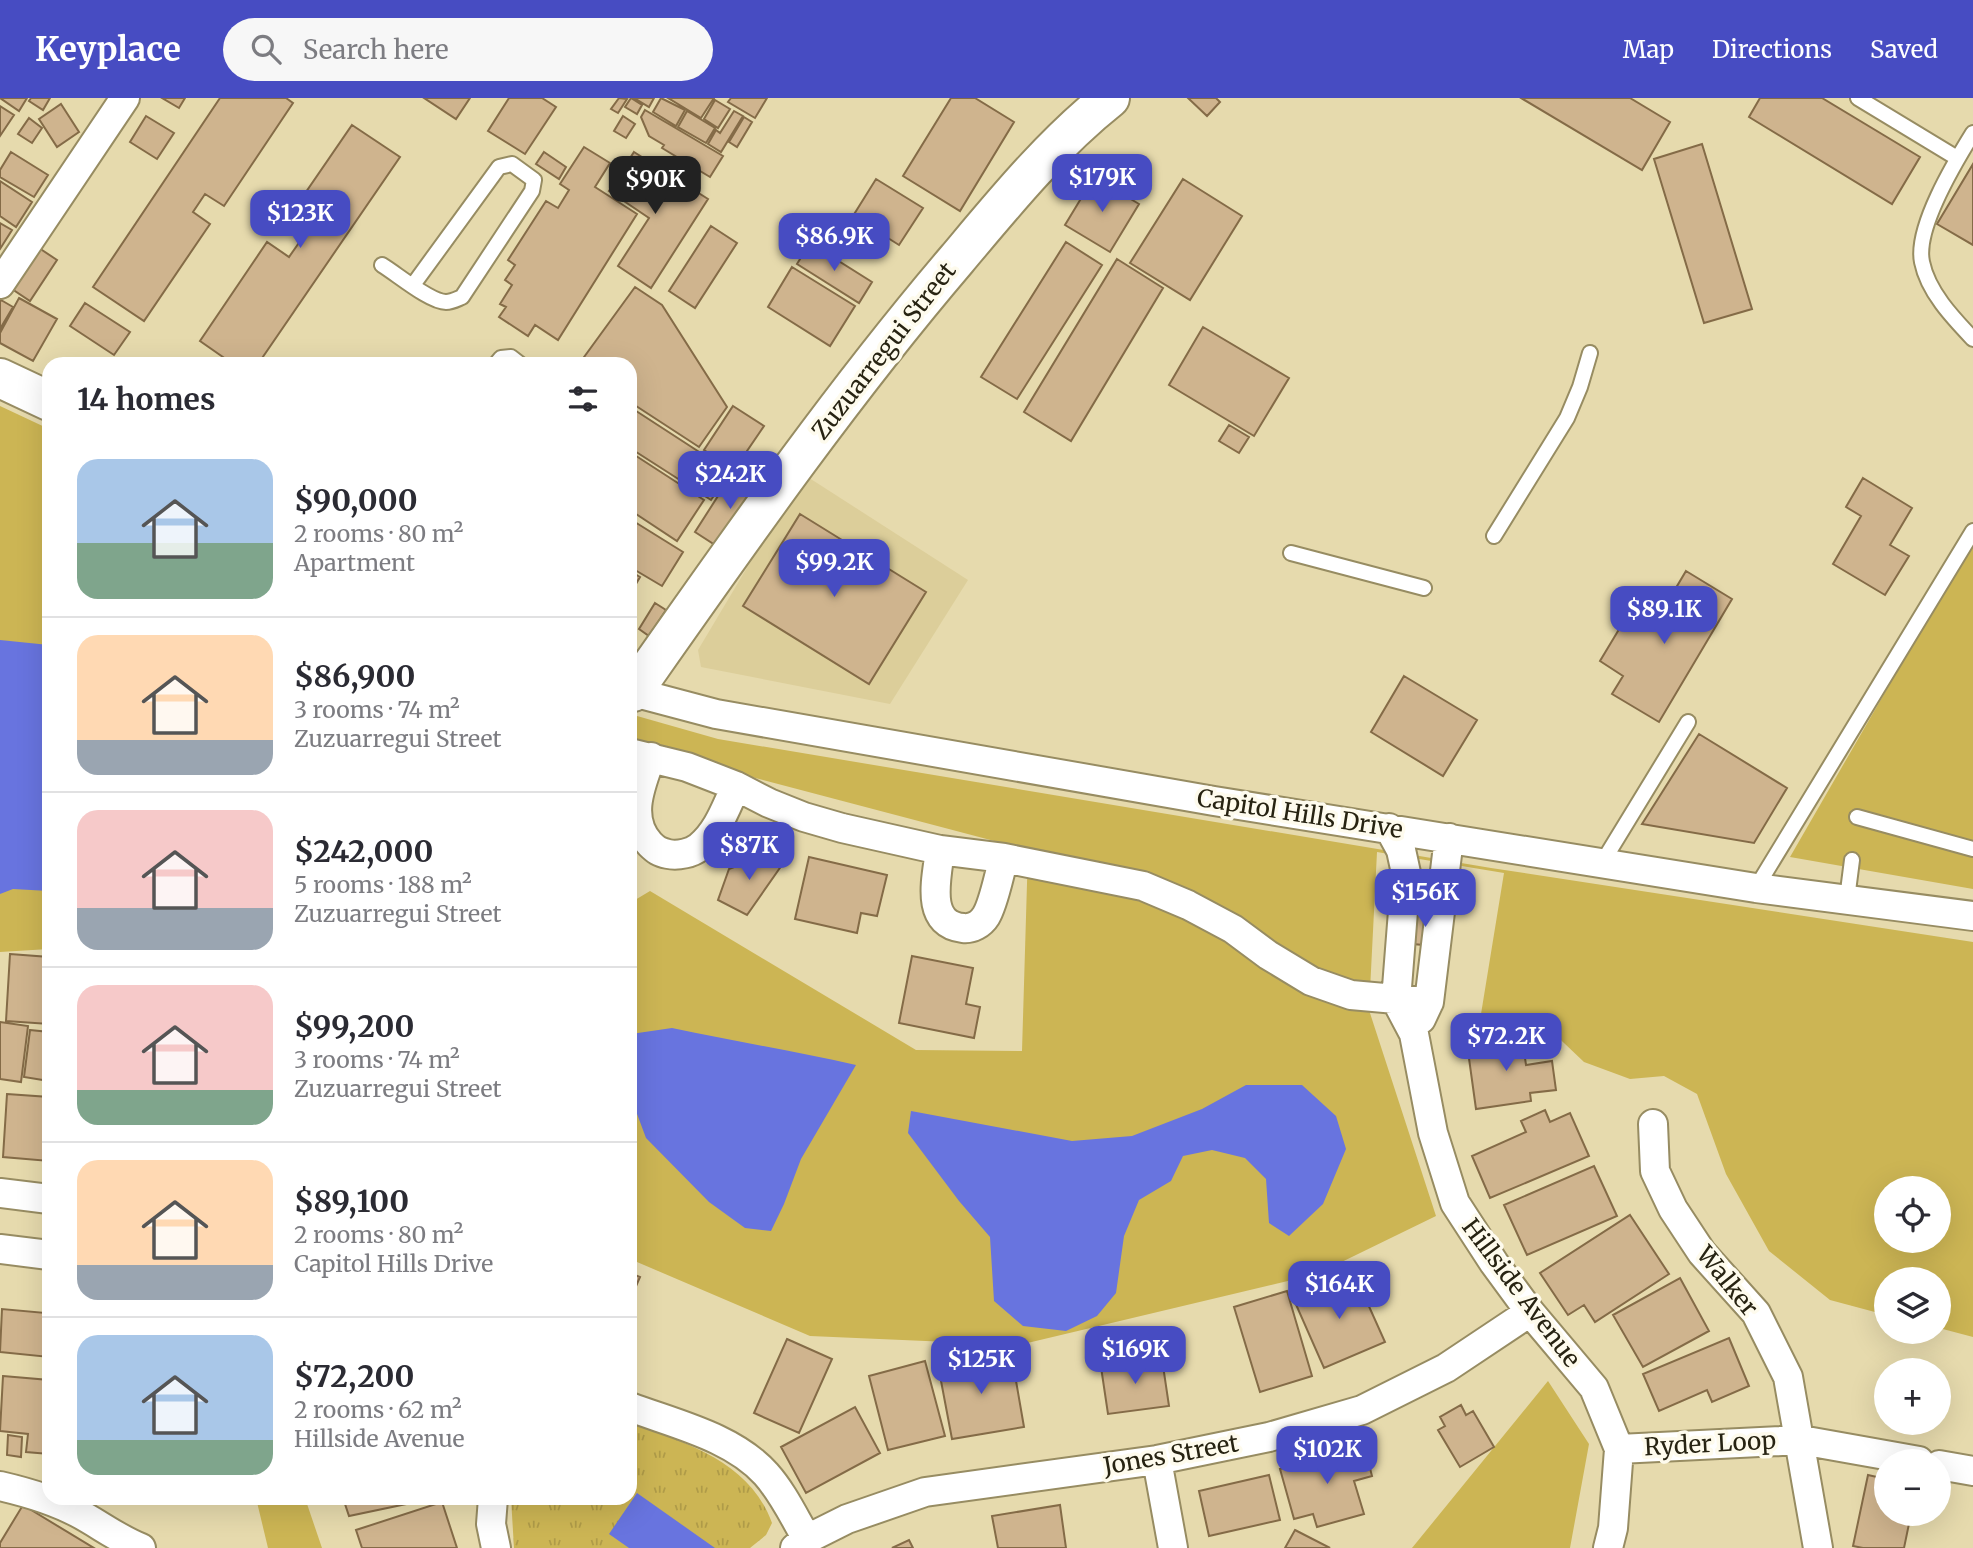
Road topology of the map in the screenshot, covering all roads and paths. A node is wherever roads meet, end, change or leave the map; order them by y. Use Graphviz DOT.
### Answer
graph roads {
  1 [pos="125,98"];
  2 [pos="1110,98"];
  3 [pos="1858,98"];
  4 [pos="1973,133"];
  5 [pos="1957,159"];
  6 [pos="382,265"];
  7 [pos="0,284"];
  8 [pos="413,285"];
  9 [pos="1973,339"];
  10 [pos="1590,353"];
  11 [pos="0,378"];
  12 [pos="42,398"];
  13 [pos="1973,531"];
  14 [pos="1494,536"];
  15 [pos="1291,553"];
  16 [pos="1424,588"];
  17 [pos="637,684"];
  18 [pos="637,692"];
  19 [pos="1688,722"];
  20 [pos="641,755"];
  21 [pos="736,786"];
  22 [pos="637,809"];
  23 [pos="637,809"];
  24 [pos="1857,817"];
  25 [pos="637,828"];
  26 [pos="1388,828"];
  27 [pos="637,835"];
  28 [pos="1449,838"];
  29 [pos="1973,849"];
  30 [pos="940,850"];
  31 [pos="1004,858"];
  32 [pos="1852,860"];
  33 [pos="1602,863"];
  34 [pos="1756,888"];
  35 [pos="1847,899"];
  36 [pos="1973,916"];
  37 [pos="1396,1000"];
  38 [pos="1429,1002"];
  39 [pos="1414,1034"];
  40 [pos="1653,1124"];
  41 [pos="0,1193"];
  42 [pos="42,1198"];
  43 [pos="0,1249"];
  44 [pos="42,1254"];
  45 [pos="1530,1312"];
  46 [pos="637,1410"];
  47 [pos="1801,1440"];
  48 [pos="1619,1449"];
  49 [pos="1874,1453"];
  50 [pos="1157,1460"];
  51 [pos="1951,1467"];
  52 [pos="1973,1471"];
  53 [pos="0,1486"];
  54 [pos="42,1499"];
  55 [pos="58,1505"];
  56 [pos="492,1505"];
  57 [pos="801,1544"];
  58 [pos="141,1548"];
  59 [pos="496,1548"];
  60 [pos="1173,1548"];
  61 [pos="1608,1548"];
  62 [pos="1818,1548"];
  1 -- 7 [label="street"];
  2 -- 17 [label="street, Zuzuarregui Street"];
  3 -- 5 [label="lane"];
  4 -- 5 [label="lane"];
  5 -- 9 [label="lane"];
  6 -- 8 [label="lane"];
  8 -- 8 [label="lane"];
  10 -- 14 [label="lane"];
  11 -- 12 [label="street"];
  13 -- 34 [label="lane"];
  15 -- 16 [label="lane"];
  18 -- 26 [label="street, Capitol Hills Drive"];
  19 -- 33 [label="lane"];
  20 -- 21 [label="street"];
  20 -- 22 [label="street"];
  21 -- 27 [label="street"];
  21 -- 30 [label="street"];
  23 -- 25 [label="street"];
  24 -- 29 [label="lane"];
  26 -- 28 [label="street, Capitol Hills Drive"];
  26 -- 37 [label="street"];
  28 -- 33 [label="street, Capitol Hills Drive"];
  28 -- 38 [label="street"];
  30 -- 31 [label="street"];
  30 -- 31 [label="street"];
  31 -- 37 [label="street"];
  32 -- 35 [label="lane"];
  33 -- 34 [label="street, Capitol Hills Drive"];
  34 -- 35 [label="street, Capitol Hills Drive"];
  35 -- 36 [label="street, Capitol Hills Drive"];
  37 -- 38 [label="street"];
  37 -- 39 [label="street, Hillside Avenue"];
  38 -- 39 [label="street"];
  39 -- 45 [label="street, Hillside Avenue"];
  40 -- 47 [label="street, Walker"];
  41 -- 42 [label="street"];
  43 -- 44 [label="street"];
  45 -- 48 [label="street, Hillside Avenue"];
  45 -- 50 [label="street, Jones Street"];
  46 -- 57 [label="street"];
  47 -- 48 [label="street, Ryder Loop"];
  47 -- 49 [label="street, Ryder Loop"];
  47 -- 62 [label="street, Ryder Loop"];
  48 -- 61 [label="street, Hillside Avenue"];
  50 -- 57 [label="street, Jones Street"];
  50 -- 60 [label="street"];
  51 -- 52 [label="street"];
  53 -- 54 [label="street"];
  55 -- 58 [label="street"];
  56 -- 59 [label="street"];
}
